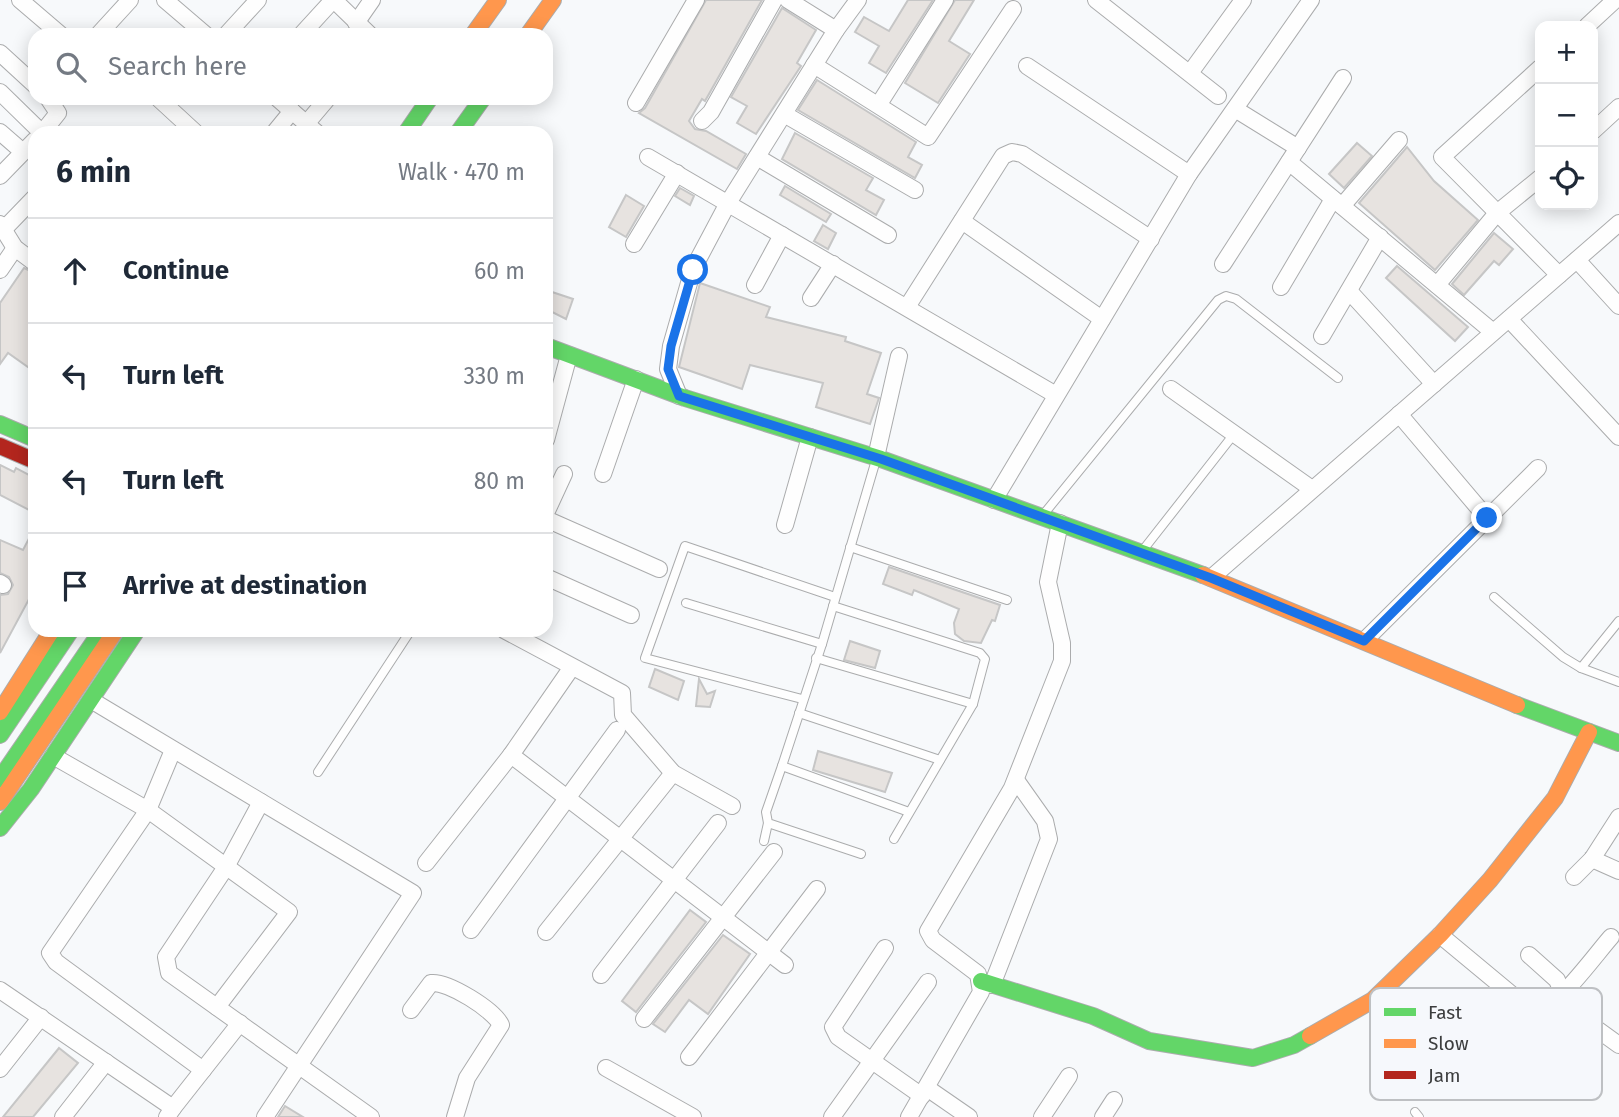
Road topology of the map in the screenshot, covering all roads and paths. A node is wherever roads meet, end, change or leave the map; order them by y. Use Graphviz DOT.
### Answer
graph roads {
  1 [pos="20,0"];
  2 [pos="130,0"];
  3 [pos="258,0"];
  4 [pos="333,0"];
  5 [pos="372,0"];
  6 [pos="553,0"];
  7 [pos="696,0"];
  8 [pos="774,0"];
  9 [pos="788,0"];
  10 [pos="859,0"];
  11 [pos="945,0"];
  12 [pos="1243,0"];
  13 [pos="1311,0"];
  14 [pos="1615,0"];
  15 [pos="495,1"];
  16 [pos="1103,2"];
  17 [pos="175,3"];
  18 [pos="1013,9"];
  19 [pos="1592,21"];
  20 [pos="356,23"];
  21 [pos="53,28"];
  22 [pos="104,28"];
  23 [pos="199,28"];
  24 [pos="232,28"];
  25 [pos="308,28"];
  26 [pos="362,28"];
  27 [pos="478,28"];
  28 [pos="533,28"];
  29 [pos="836,30"];
  30 [pos="0,52"];
  31 [pos="814,65"];
  32 [pos="1027,66"];
  33 [pos="1190,73"];
  34 [pos="1535,73"];
  35 [pos="28,78"];
  36 [pos="1343,78"];
  37 [pos="0,92"];
  38 [pos="1218,96"];
  39 [pos="636,103"];
  40 [pos="879,104"];
  41 [pos="53,105"];
  42 [pos="166,105"];
  43 [pos="285,105"];
  44 [pos="324,105"];
  45 [pos="425,105"];
  46 [pos="478,105"];
  47 [pos="1619,107"];
  48 [pos="1236,109"];
  49 [pos="292,111"];
  50 [pos="784,114"];
  51 [pos="702,121"];
  52 [pos="35,126"];
  53 [pos="48,126"];
  54 [pos="188,126"];
  55 [pos="280,126"];
  56 [pos="309,126"];
  57 [pos="312,126"];
  58 [pos="411,126"];
  59 [pos="463,126"];
  60 [pos="1598,126"];
  61 [pos="0,132"];
  62 [pos="1399,140"];
  63 [pos="28,147"];
  64 [pos="23,152"];
  65 [pos="1293,155"];
  66 [pos="648,156"];
  67 [pos="757,157"];
  68 [pos="677,173"];
  69 [pos="0,174"];
  70 [pos="1189,174"];
  71 [pos="1535,182"];
  72 [pos="915,190"];
  73 [pos="1338,202"];
  74 [pos="28,203"];
  75 [pos="728,203"];
  76 [pos="1497,213"];
  77 [pos="961,221"];
  78 [pos="1619,223"];
  79 [pos="2,226"];
  80 [pos="782,235"];
  81 [pos="888,235"];
  82 [pos="1380,237"];
  83 [pos="1151,239"];
  84 [pos="634,244"];
  85 [pos="27,252"];
  86 [pos="1577,260"];
  87 [pos="833,264"];
  88 [pos="1223,264"];
  89 [pos="0,270"];
  90 [pos="1559,275"];
  91 [pos="755,285"];
  92 [pos="1437,285"];
  93 [pos="1281,287"];
  94 [pos="1349,291"];
  95 [pos="811,298"];
  96 [pos="1619,306"];
  97 [pos="907,307"];
  98 [pos="1509,318"];
  99 [pos="1102,319"];
  100 [pos="1493,332"];
  101 [pos="1322,336"];
  102 [pos="553,349"];
  103 [pos="569,355"];
  104 [pos="900,356"];
  105 [pos="1338,378"];
  106 [pos="636,379"];
  107 [pos="1434,384"];
  108 [pos="1171,389"];
  109 [pos="1056,395"];
  110 [pos="679,396"];
  111 [pos="553,414"];
  112 [pos="1399,414"];
  113 [pos="0,424"];
  114 [pos="1234,433"];
  115 [pos="28,436"];
  116 [pos="810,437"];
  117 [pos="1619,437"];
  118 [pos="0,446"];
  119 [pos="876,457"];
  120 [pos="28,458"];
  121 [pos="1538,468"];
  122 [pos="564,474"];
  123 [pos="603,474"];
  124 [pos="1312,489"];
  125 [pos="553,498"];
  126 [pos="993,499"];
  127 [pos="1041,517"];
  128 [pos="1487,518"];
  129 [pos="553,522"];
  130 [pos="1060,523"];
  131 [pos="785,525"];
  132 [pos="850,547"];
  133 [pos="1141,553"];
  134 [pos="659,569"];
  135 [pos="1211,578"];
  136 [pos="553,580"];
  137 [pos="1494,597"];
  138 [pos="1007,600"];
  139 [pos="834,602"];
  140 [pos="686,603"];
  141 [pos="631,615"];
  142 [pos="1619,621"];
  143 [pos="48,637"];
  144 [pos="66,637"];
  145 [pos="81,637"];
  146 [pos="97,637"];
  147 [pos="111,637"];
  148 [pos="132,637"];
  149 [pos="406,637"];
  150 [pos="517,637"];
  151 [pos="1364,641"];
  152 [pos="822,643"];
  153 [pos="816,658"];
  154 [pos="572,667"];
  155 [pos="1581,668"];
  156 [pos="1619,682"];
  157 [pos="802,699"];
  158 [pos="91,700"];
  159 [pos="973,704"];
  160 [pos="0,712"];
  161 [pos="799,713"];
  162 [pos="617,730"];
  163 [pos="1589,732"];
  164 [pos="0,735"];
  165 [pos="1619,743"];
  166 [pos="173,750"];
  167 [pos="511,755"];
  168 [pos="54,756"];
  169 [pos="940,760"];
  170 [pos="0,762"];
  171 [pos="782,766"];
  172 [pos="318,772"];
  173 [pos="673,773"];
  174 [pos="0,779"];
  175 [pos="1016,780"];
  176 [pos="565,799"];
  177 [pos="0,802"];
  178 [pos="261,802"];
  179 [pos="732,806"];
  180 [pos="148,810"];
  181 [pos="909,812"];
  182 [pos="1619,817"];
  183 [pos="718,823"];
  184 [pos="768,823"];
  185 [pos="0,828"];
  186 [pos="894,839"];
  187 [pos="620,840"];
  188 [pos="769,846"];
  189 [pos="861,854"];
  190 [pos="1592,859"];
  191 [pos="426,863"];
  192 [pos="226,867"];
  193 [pos="1619,871"];
  194 [pos="1574,877"];
  195 [pos="674,880"];
  196 [pos="817,889"];
  197 [pos="723,918"];
  198 [pos="471,930"];
  199 [pos="546,932"];
  200 [pos="1440,934"];
  201 [pos="1611,937"];
  202 [pos="885,948"];
  203 [pos="767,952"];
  204 [pos="1529,955"];
  205 [pos="785,965"];
  206 [pos="601,975"];
  207 [pos="928,982"];
  208 [pos="986,983"];
  209 [pos="1385,988"];
  210 [pos="1504,988"];
  211 [pos="1559,988"];
  212 [pos="1565,988"];
  213 [pos="0,990"];
  214 [pos="1370,1002"];
  215 [pos="217,1007"];
  216 [pos="411,1010"];
  217 [pos="41,1017"];
  218 [pos="644,1019"];
  219 [pos="240,1023"];
  220 [pos="1602,1033"];
  221 [pos="1619,1045"];
  222 [pos="689,1057"];
  223 [pos="872,1061"];
  224 [pos="106,1062"];
  225 [pos="299,1066"];
  226 [pos="606,1068"];
  227 [pos="0,1069"];
  228 [pos="203,1070"];
  229 [pos="1069,1076"];
  230 [pos="924,1092"];
  231 [pos="1114,1100"];
  232 [pos="170,1113"];
  233 [pos="62,1117"];
  234 [pos="265,1117"];
  235 [pos="371,1117"];
  236 [pos="455,1117"];
  237 [pos="693,1117"];
  238 [pos="832,1117"];
  239 [pos="909,1117"];
  240 [pos="969,1117"];
  241 [pos="1042,1117"];
  242 [pos="1103,1117"];
  1 -- 21 [label="street"];
  2 -- 22 [label="street"];
  3 -- 24 [label="street"];
  4 -- 20 [label="street"];
  4 -- 25 [label="street"];
  5 -- 20 [label="street"];
  6 -- 28 [label="street"];
  7 -- 39 [label="street"];
  8 -- 51 [label="street"];
  9 -- 29 [label="street"];
  10 -- 29 [label="street"];
  11 -- 40 [label="street"];
  12 -- 33 [label="street"];
  13 -- 48 [label="street"];
  14 -- 19 [label="street"];
  15 -- 27 [label="street"];
  16 -- 33 [label="street"];
  17 -- 23 [label="street"];
  18 -- 40 [label="street"];
  20 -- 26 [label="street"];
  29 -- 31 [label="street"];
  30 -- 35 [label="street"];
  31 -- 40 [label="street"];
  31 -- 50 [label="street"];
  32 -- 70 [label="street"];
  33 -- 38 [label="street"];
  34 -- 76 [label="street"];
  36 -- 65 [label="street"];
  37 -- 52 [label="street"];
  41 -- 53 [label="street"];
  42 -- 54 [label="street"];
  43 -- 49 [label="street"];
  44 -- 57 [label="street"];
  45 -- 58 [label="street"];
  46 -- 59 [label="street"];
  47 -- 60 [label="street"];
  48 -- 65 [label="street"];
  48 -- 70 [label="street"];
  49 -- 55 [label="street"];
  49 -- 56 [label="street"];
  50 -- 67 [label="street"];
  50 -- 72 [label="street"];
  61 -- 64 [label="street"];
  62 -- 73 [label="street"];
  63 -- 64 [label="street"];
  64 -- 69 [label="street"];
  65 -- 73 [label="street"];
  65 -- 88 [label="street"];
  66 -- 68 [label="street"];
  67 -- 75 [label="street"];
  67 -- 81 [label="street"];
  68 -- 75 [label="street"];
  68 -- 84 [label="street"];
  70 -- 83 [label="street"];
  71 -- 76 [label="street"];
  73 -- 82 [label="street"];
  73 -- 93 [label="street"];
  74 -- 79 [label="street"];
  75 -- 80 [label="street"];
  75 -- 110 [label="street"];
  76 -- 90 [label="street"];
  76 -- 92 [label="street"];
  77 -- 83 [label="street"];
  77 -- 97 [label="street"];
  77 -- 99 [label="street"];
  78 -- 86 [label="street"];
  79 -- 85 [label="street"];
  80 -- 87 [label="street"];
  80 -- 91 [label="street"];
  82 -- 92 [label="street"];
  82 -- 94 [label="street"];
  83 -- 99 [label="street"];
  85 -- 89 [label="street"];
  86 -- 90 [label="street"];
  86 -- 96 [label="street"];
  87 -- 95 [label="street"];
  87 -- 97 [label="street"];
  90 -- 98 [label="street"];
  92 -- 100 [label="street"];
  94 -- 101 [label="street"];
  94 -- 107 [label="street"];
  97 -- 109 [label="street"];
  98 -- 100 [label="street"];
  98 -- 117 [label="street"];
  99 -- 109 [label="street"];
  100 -- 107 [label="street"];
  102 -- 103 [label="street"];
  103 -- 106 [label="street"];
  103 -- 111 [label="street"];
  104 -- 119 [label="street"];
  105 -- 127 [label="lane"];
  106 -- 110 [label="street"];
  106 -- 123 [label="street"];
  107 -- 112 [label="street"];
  108 -- 114 [label="street"];
  109 -- 126 [label="street"];
  110 -- 116 [label="street"];
  112 -- 124 [label="street"];
  112 -- 128 [label="street"];
  113 -- 115 [label="street"];
  114 -- 124 [label="street"];
  114 -- 133 [label="lane"];
  116 -- 119 [label="street"];
  116 -- 131 [label="street"];
  118 -- 120 [label="street"];
  119 -- 126 [label="street"];
  119 -- 132 [label="lane"];
  121 -- 128 [label="street"];
  122 -- 125 [label="street"];
  124 -- 135 [label="street"];
  126 -- 127 [label="street"];
  127 -- 130 [label="street"];
  128 -- 151 [label="street"];
  129 -- 134 [label="street"];
  130 -- 133 [label="street"];
  130 -- 175 [label="street"];
  132 -- 138 [label="lane"];
  132 -- 139 [label="lane"];
  133 -- 135 [label="street"];
  135 -- 151 [label="street"];
  136 -- 141 [label="street"];
  137 -- 155 [label="lane"];
  139 -- 152 [label="lane"];
  139 -- 157 [label="lane"];
  139 -- 159 [label="lane"];
  140 -- 152 [label="lane"];
  142 -- 155 [label="lane"];
  143 -- 160 [label="street"];
  144 -- 164 [label="street"];
  145 -- 170 [label="street"];
  146 -- 174 [label="street"];
  147 -- 177 [label="street"];
  148 -- 158 [label="street"];
  149 -- 172 [label="lane"];
  150 -- 154 [label="street"];
  151 -- 163 [label="street"];
  152 -- 153 [label="lane"];
  153 -- 157 [label="lane"];
  153 -- 159 [label="lane"];
  154 -- 167 [label="street"];
  154 -- 173 [label="street"];
  155 -- 156 [label="lane"];
  157 -- 161 [label="lane"];
  158 -- 166 [label="street"];
  158 -- 168 [label="street"];
  159 -- 169 [label="lane"];
  161 -- 169 [label="lane"];
  161 -- 171 [label="lane"];
  162 -- 176 [label="street"];
  163 -- 165 [label="street"];
  163 -- 200 [label="street"];
  166 -- 178 [label="street"];
  166 -- 180 [label="street"];
  167 -- 176 [label="street"];
  167 -- 191 [label="street"];
  168 -- 180 [label="street"];
  168 -- 185 [label="street"];
  169 -- 181 [label="lane"];
  171 -- 181 [label="lane"];
  171 -- 184 [label="lane"];
  173 -- 179 [label="street"];
  173 -- 187 [label="street"];
  175 -- 208 [label="street"];
  175 -- 208 [label="street"];
  176 -- 187 [label="street"];
  176 -- 198 [label="street"];
  178 -- 192 [label="street"];
  178 -- 225 [label="street"];
  180 -- 192 [label="street"];
  180 -- 228 [label="street"];
  181 -- 186 [label="lane"];
  182 -- 190 [label="street"];
  183 -- 195 [label="street"];
  184 -- 188 [label="lane"];
  184 -- 189 [label="lane"];
  187 -- 195 [label="street"];
  187 -- 199 [label="street"];
  188 -- 197 [label="street"];
  190 -- 193 [label="street"];
  190 -- 194 [label="street"];
  192 -- 215 [label="street"];
  192 -- 215 [label="street"];
  195 -- 197 [label="street"];
  195 -- 206 [label="street"];
  196 -- 203 [label="street"];
  197 -- 203 [label="street"];
  197 -- 218 [label="street"];
  200 -- 209 [label="street"];
  200 -- 210 [label="street"];
  201 -- 212 [label="street"];
  202 -- 223 [label="street"];
  203 -- 205 [label="street"];
  203 -- 222 [label="street"];
  204 -- 211 [label="street"];
  207 -- 223 [label="street"];
  208 -- 214 [label="street"];
  208 -- 230 [label="street"];
  213 -- 217 [label="street"];
  215 -- 219 [label="street"];
  216 -- 236 [label="street"];
  217 -- 224 [label="street"];
  217 -- 227 [label="street"];
  219 -- 225 [label="street"];
  219 -- 228 [label="street"];
  220 -- 221 [label="street"];
  223 -- 230 [label="street"];
  223 -- 238 [label="street"];
  224 -- 232 [label="street"];
  224 -- 233 [label="street"];
  225 -- 234 [label="street"];
  225 -- 235 [label="street"];
  226 -- 237 [label="street"];
  228 -- 232 [label="street"];
  229 -- 241 [label="street"];
  230 -- 239 [label="street"];
  230 -- 240 [label="street"];
  231 -- 242 [label="street"];
}
